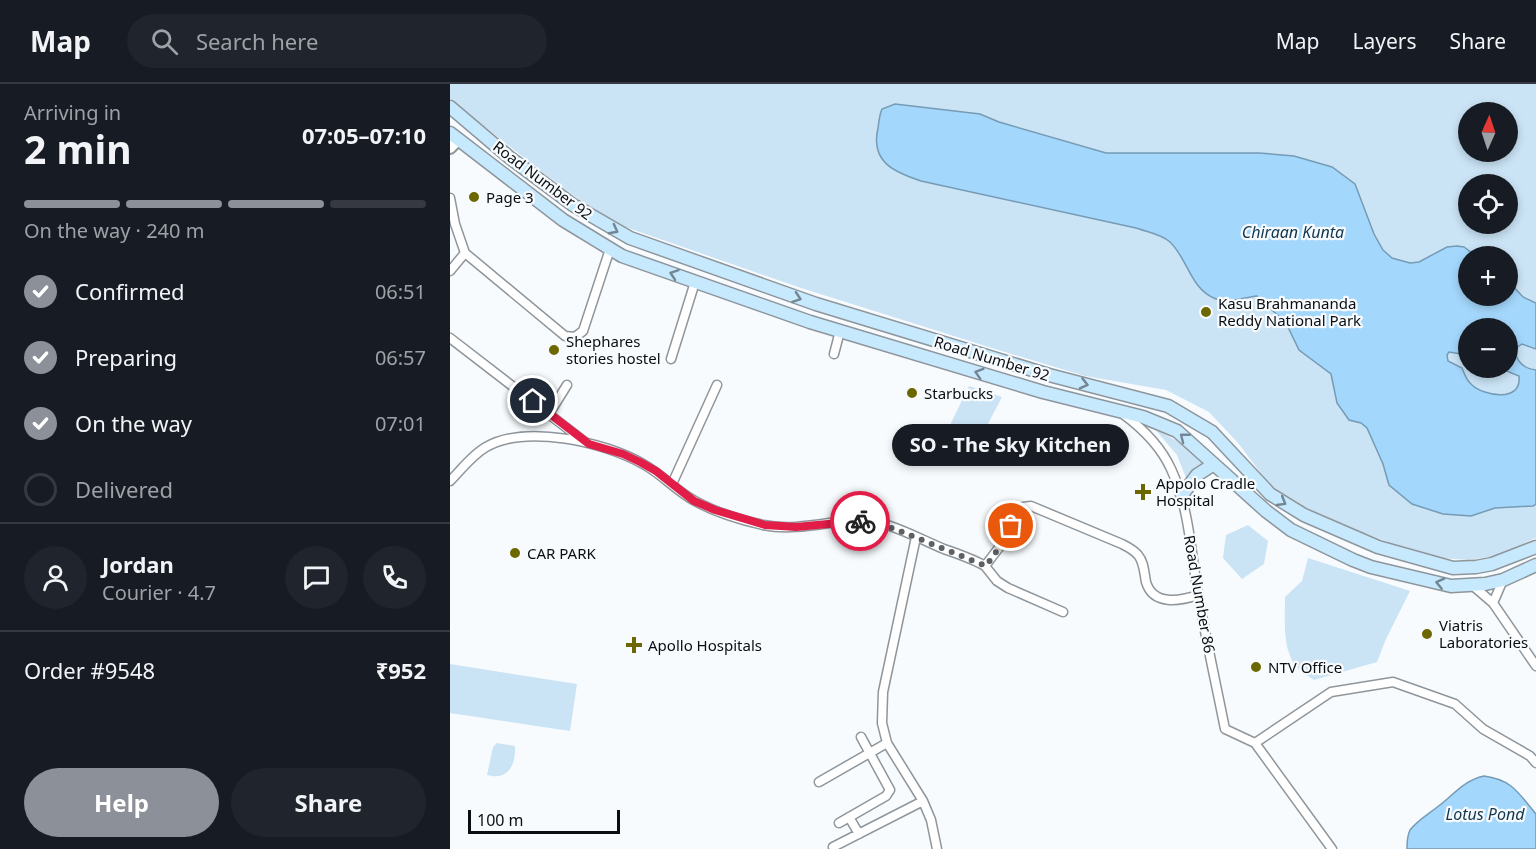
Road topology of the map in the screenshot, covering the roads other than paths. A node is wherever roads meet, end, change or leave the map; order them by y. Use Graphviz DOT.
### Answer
graph roads {
  1 [pos="450,107"];
  2 [pos="452,140"];
  3 [pos="450,198"];
  4 [pos="610,249"];
  5 [pos="465,253"];
  6 [pos="450,271"];
  7 [pos="695,282"];
  8 [pos="820,305"];
  9 [pos="816,324"];
  10 [pos="840,331"];
  11 [pos="450,338"];
  12 [pos="834,354"];
  13 [pos="671,359"];
  14 [pos="567,385"];
  15 [pos="717,385"];
  16 [pos="1120,412"];
  17 [pos="549,414"];
  18 [pos="589,444"];
  19 [pos="1214,464"];
  20 [pos="450,481"];
  21 [pos="672,484"];
  22 [pos="1182,495"];
  23 [pos="916,537"];
  24 [pos="1536,547"];
  25 [pos="1536,565"];
  26 [pos="986,566"];
  27 [pos="1503,580"];
  28 [pos="1472,585"];
  29 [pos="1198,595"];
  30 [pos="1493,603"];
  31 [pos="1063,612"];
  32 [pos="1536,666"];
  33 [pos="861,737"];
  34 [pos="887,743"];
  35 [pos="1255,743"];
  36 [pos="870,753"];
  37 [pos="1536,763"];
  38 [pos="819,782"];
  39 [pos="923,801"];
  40 [pos="849,817"];
  41 [pos="839,823"];
  42 [pos="858,834"];
  43 [pos="834,849"];
  44 [pos="937,849"];
  45 [pos="1332,849"];
  1 -- 8 [label="main road, Road Number 92, one-way"];
  2 -- 4 [label="main road, Road Number 92"];
  3 -- 5 [label="street"];
  4 -- 5 [label="street"];
  7 -- 4 [label="main road, Road Number 92, one-way"];
  5 -- 6 [label="street"];
  7 -- 9 [label="main road, Road Number 92"];
  7 -- 13 [label="street"];
  8 -- 9 [label="main road"];
  8 -- 24 [label="main road, Road Number 92, one-way"];
  9 -- 10 [label="main road, Road Number 92"];
  10 -- 12 [label="street"];
  16 -- 10 [label="main road, Road Number 92, one-way"];
  11 -- 17 [label="street"];
  14 -- 17 [label="street"];
  15 -- 21 [label="street"];
  19 -- 16 [label="main road, Road Number 92, one-way"];
  16 -- 22 [label="street, Road Number 86"];
  17 -- 18 [label="street"];
  18 -- 20 [label="street"];
  18 -- 21 [label="street"];
  19 -- 22 [label="main road"];
  28 -- 19 [label="main road, Road Number 92, one-way"];
  21 -- 23 [label="street"];
  22 -- 29 [label="street, Road Number 86"];
  23 -- 26 [label="street"];
  23 -- 34 [label="street"];
  25 -- 27 [label="main road, Road Number 92"];
  26 -- 29 [label="street"];
  26 -- 31 [label="street"];
  27 -- 28 [label="main road, Road Number 92"];
  27 -- 30 [label="street"];
  28 -- 30 [label="street"];
  29 -- 35 [label="street, Road Number 86"];
  30 -- 32 [label="street"];
  33 -- 36 [label="street"];
  34 -- 36 [label="street"];
  34 -- 39 [label="street"];
  35 -- 37 [label="street"];
  35 -- 45 [label="street"];
  36 -- 38 [label="street"];
  36 -- 40 [label="street"];
  39 -- 42 [label="street"];
  39 -- 44 [label="street"];
  40 -- 41 [label="street"];
  40 -- 42 [label="street"];
  42 -- 43 [label="street"];
}
